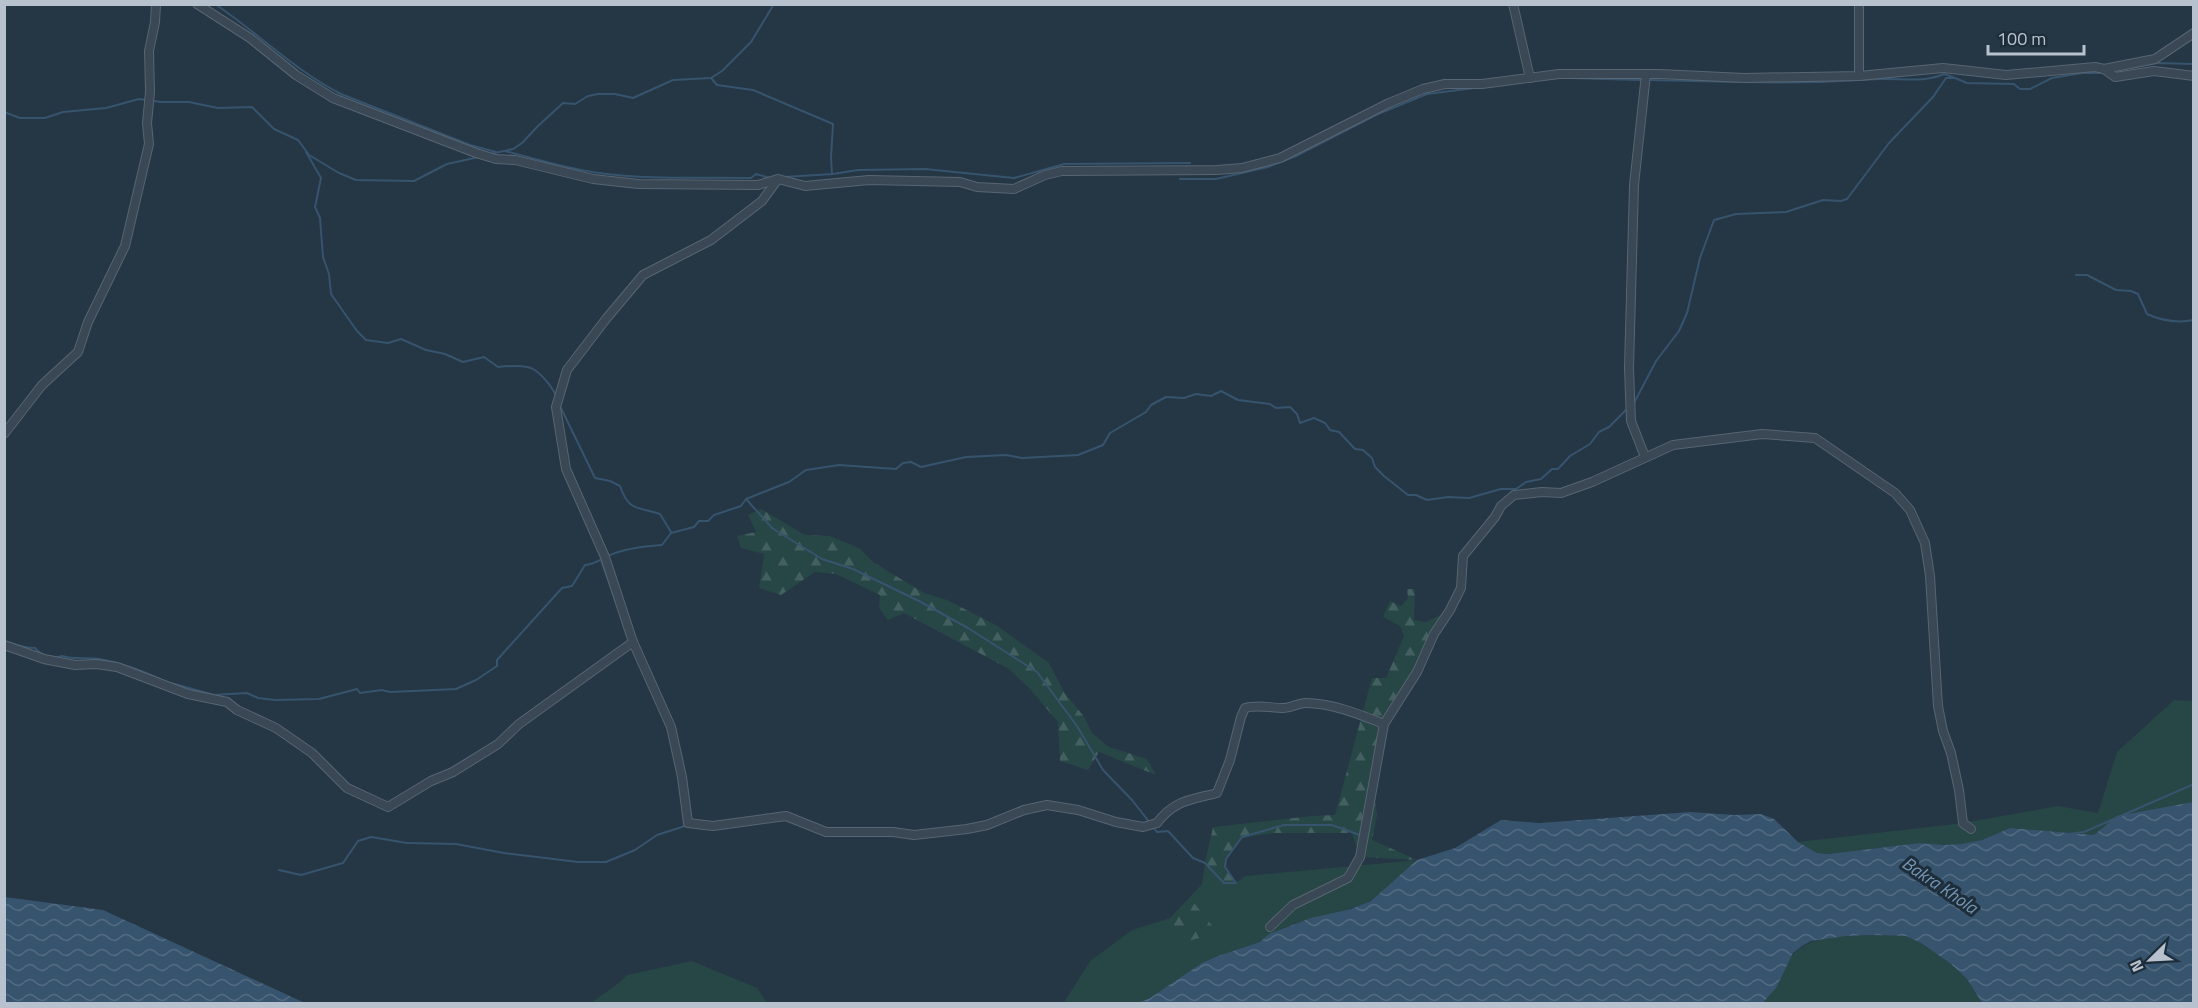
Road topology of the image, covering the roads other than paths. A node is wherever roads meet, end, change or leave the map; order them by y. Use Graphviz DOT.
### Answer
graph roads {
  1 [pos="156,4"];
  2 [pos="197,4"];
  3 [pos="1513,4"];
  4 [pos="1859,4"];
  5 [pos="2193,33"];
  6 [pos="2104,69"];
  7 [pos="1646,74"];
  8 [pos="1859,76"];
  9 [pos="2193,76"];
  10 [pos="1530,78"];
  11 [pos="777,179"];
  12 [pos="4,434"];
  13 [pos="1645,457"];
  14 [pos="633,642"];
  15 [pos="4,645"];
  16 [pos="1384,724"];
  17 [pos="1971,829"];
  18 [pos="1270,927"];
  1 -- 12 [label="street"];
  2 -- 11 [label="street"];
  3 -- 10 [label="street"];
  4 -- 8 [label="street"];
  5 -- 6 [label="street"];
  6 -- 8 [label="street"];
  6 -- 9 [label="street"];
  7 -- 8 [label="street"];
  7 -- 10 [label="street"];
  7 -- 13 [label="street"];
  10 -- 11 [label="street"];
  11 -- 14 [label="street"];
  13 -- 16 [label="street"];
  13 -- 17 [label="street"];
  14 -- 15 [label="street"];
  14 -- 16 [label="street"];
  16 -- 18 [label="street"];
}
